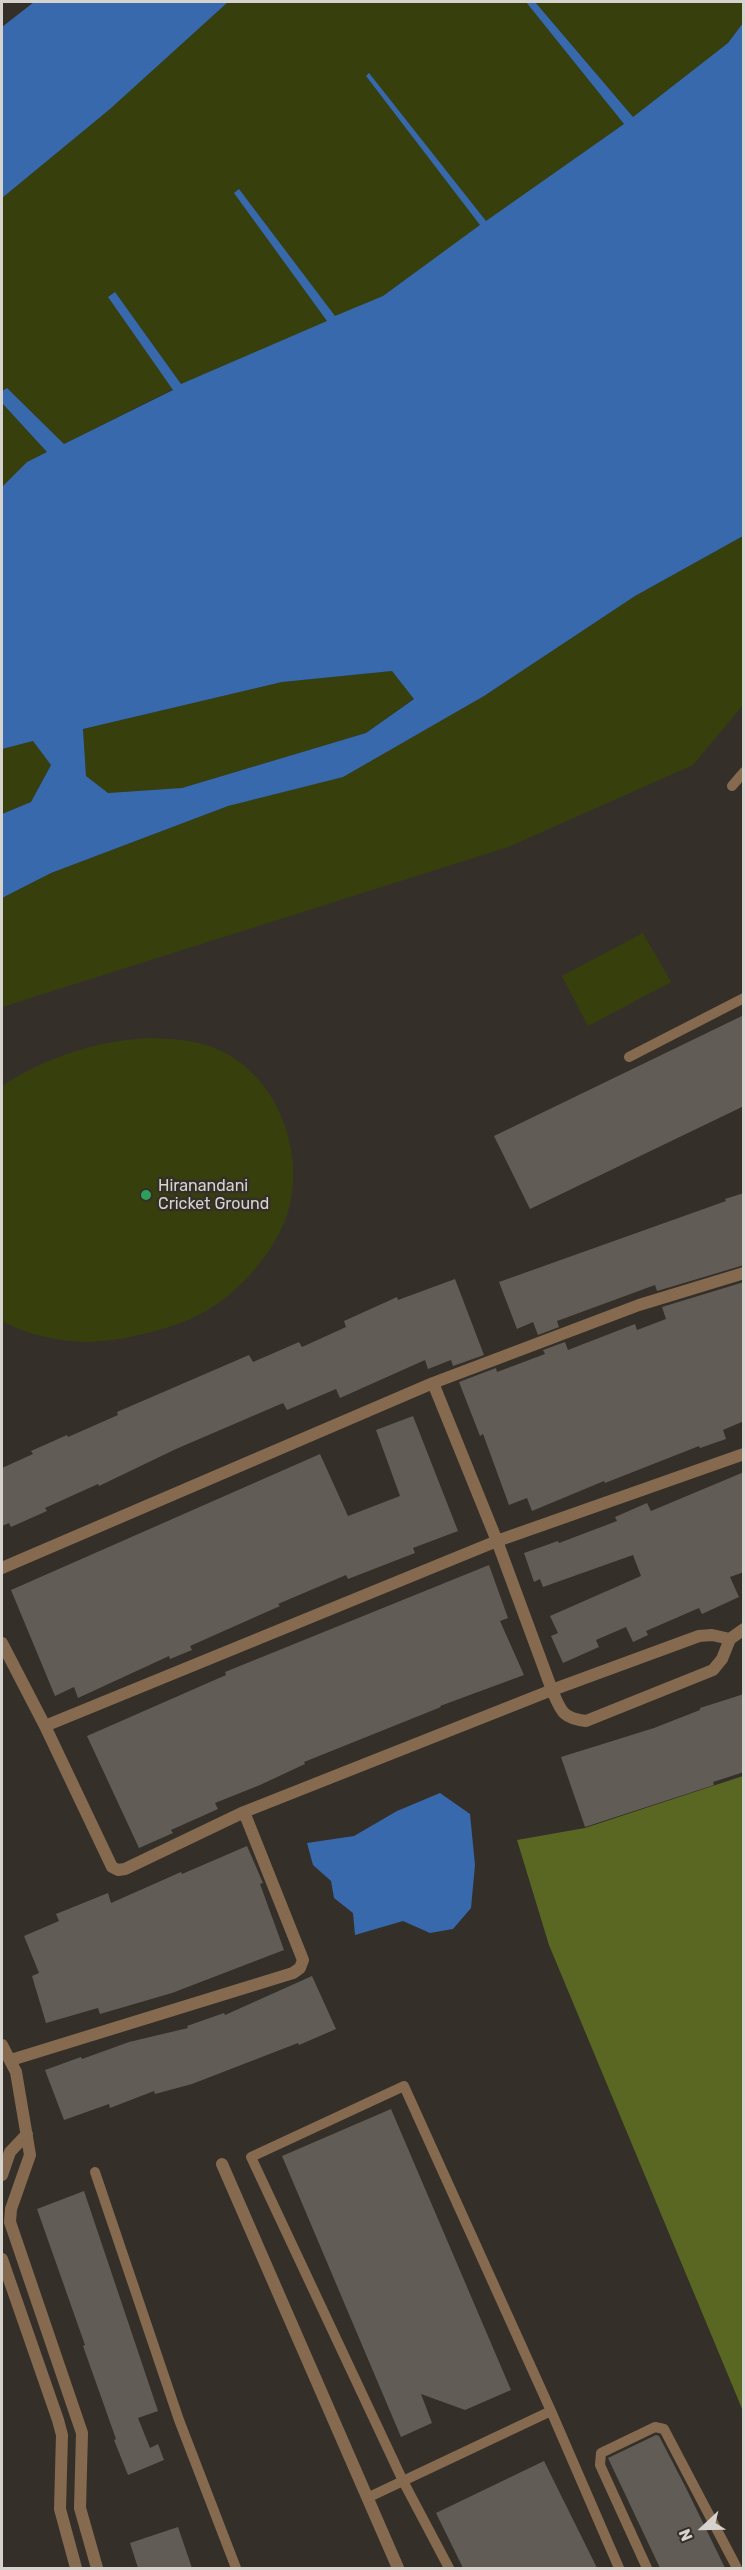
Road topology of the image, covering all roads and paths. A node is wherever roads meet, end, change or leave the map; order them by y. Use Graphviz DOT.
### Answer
graph roads {
  1 [pos="744,772"];
  2 [pos="732,786"];
  3 [pos="744,998"];
  4 [pos="629,1058"];
  5 [pos="744,1273"];
  6 [pos="433,1383"];
  7 [pos="744,1454"];
  8 [pos="497,1541"];
  9 [pos="2,1568"];
  10 [pos="744,1629"];
  11 [pos="730,1639"];
  12 [pos="2,1643"];
  13 [pos="552,1690"];
  14 [pos="45,1726"];
  15 [pos="244,1812"];
  16 [pos="2,2045"];
  17 [pos="11,2060"];
  18 [pos="27,2134"];
  19 [pos="222,2164"];
  20 [pos="95,2172"];
  21 [pos="2,2175"];
  22 [pos="2,2259"];
  23 [pos="551,2411"];
  24 [pos="77,2412"];
  25 [pos="58,2420"];
  26 [pos="403,2481"];
  27 [pos="368,2498"];
  28 [pos="76,2568"];
  29 [pos="97,2568"];
  30 [pos="236,2568"];
  31 [pos="398,2568"];
  32 [pos="449,2568"];
  33 [pos="619,2568"];
  34 [pos="647,2568"];
  35 [pos="737,2568"];
  1 -- 2 [label="lane"];
  3 -- 4 [label="lane"];
  5 -- 6 [label="street"];
  6 -- 8 [label="street"];
  6 -- 9 [label="street"];
  7 -- 8 [label="street"];
  8 -- 13 [label="street"];
  8 -- 14 [label="street"];
  10 -- 11 [label="street"];
  11 -- 13 [label="street"];
  11 -- 13 [label="street"];
  12 -- 14 [label="street"];
  13 -- 15 [label="street"];
  14 -- 15 [label="street"];
  15 -- 17 [label="street"];
  16 -- 17 [label="street"];
  17 -- 18 [label="street"];
  18 -- 21 [label="street"];
  18 -- 24 [label="street"];
  19 -- 27 [label="street"];
  20 -- 30 [label="lane"];
  22 -- 25 [label="street"];
  23 -- 26 [label="lane"];
  23 -- 26 [label="lane"];
  23 -- 33 [label="lane"];
  24 -- 25 [label="street"];
  24 -- 29 [label="street"];
  25 -- 28 [label="street"];
  26 -- 27 [label="lane"];
  26 -- 32 [label="lane"];
  27 -- 31 [label="street"];
  34 -- 35 [label="lane"];
}
